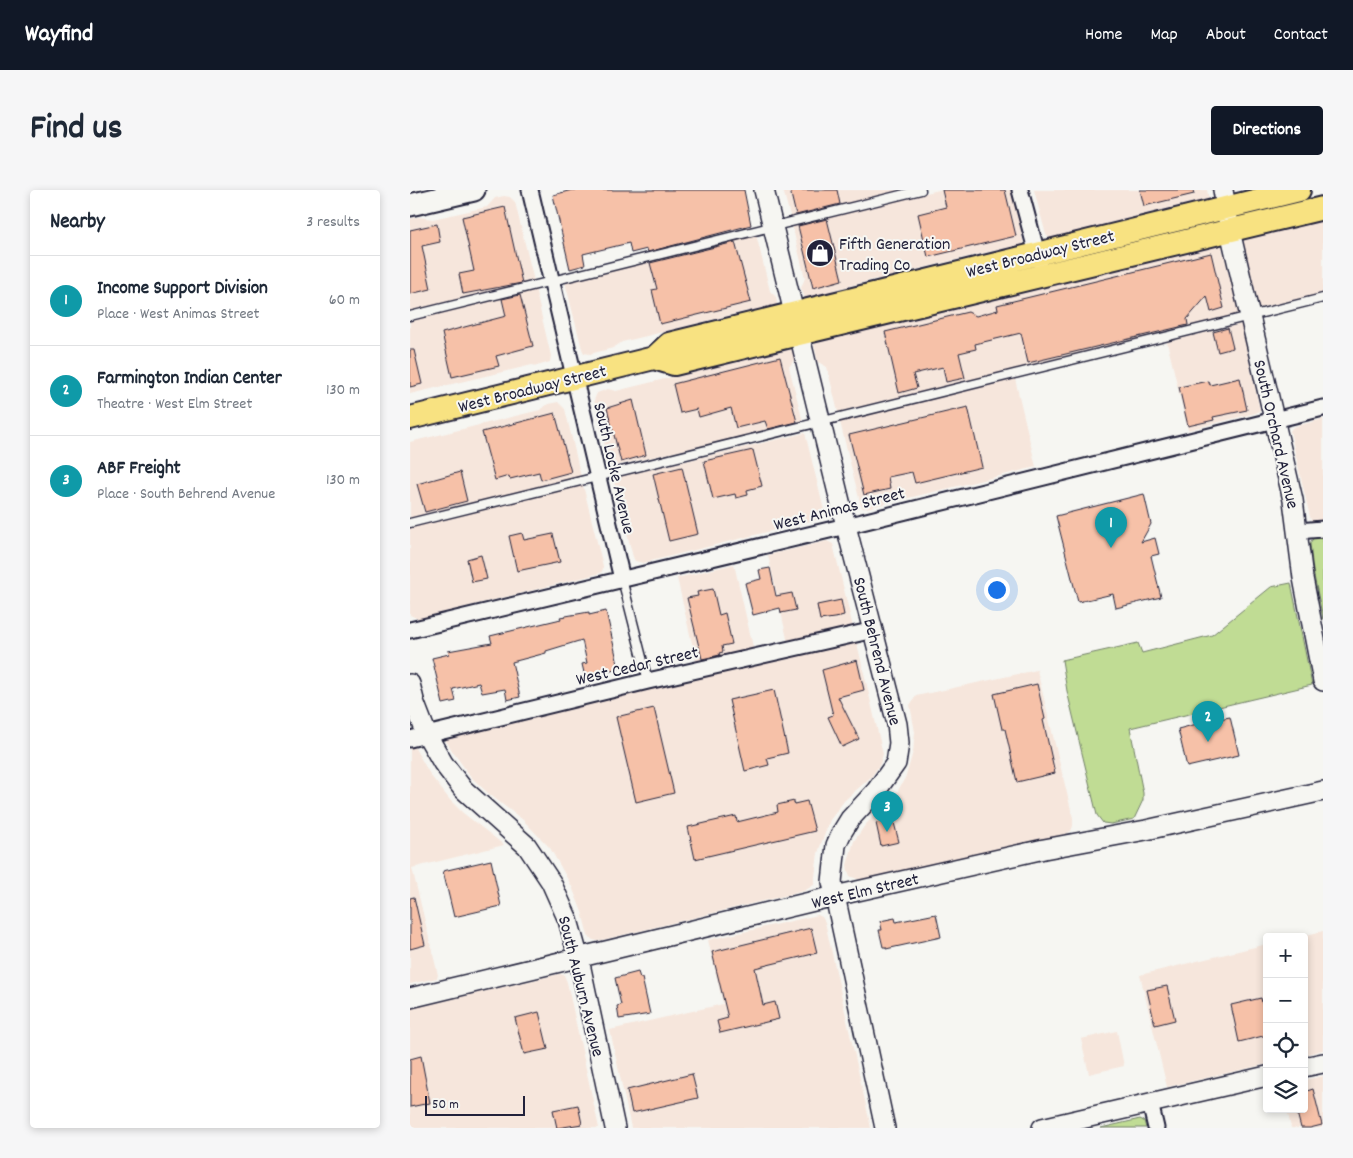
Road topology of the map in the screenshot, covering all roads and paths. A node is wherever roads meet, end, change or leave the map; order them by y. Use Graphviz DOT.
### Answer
graph roads {
  1 [pos="474,190"];
  2 [pos="530,190"];
  3 [pos="764,190"];
  4 [pos="921,190"];
  5 [pos="1020,190"];
  6 [pos="1299,190"];
  7 [pos="1225,199"];
  8 [pos="410,205"];
  9 [pos="1323,208"];
  10 [pos="772,226"];
  11 [pos="1230,231"];
  12 [pos="1040,265"];
  13 [pos="552,281"];
  14 [pos="1323,298"];
  15 [pos="410,316"];
  16 [pos="1251,317"];
  17 [pos="797,324"];
  18 [pos="574,378"];
  19 [pos="1323,408"];
  20 [pos="410,418"];
  21 [pos="1276,420"];
  22 [pos="821,424"];
  23 [pos="597,476"];
  24 [pos="410,523"];
  25 [pos="846,526"];
  26 [pos="1323,529"];
  27 [pos="1298,531"];
  28 [pos="622,579"];
  29 [pos="410,630"];
  30 [pos="874,630"];
  31 [pos="648,681"];
  32 [pos="1323,681"];
  33 [pos="410,684"];
  34 [pos="418,737"];
  35 [pos="1323,790"];
  36 [pos="835,896"];
  37 [pos="579,959"];
  38 [pos="410,998"];
  39 [pos="1323,1063"];
  40 [pos="1308,1066"];
  41 [pos="1263,1077"];
  42 [pos="1150,1102"];
  43 [pos="615,1128"];
  44 [pos="885,1128"];
  45 [pos="1042,1128"];
  46 [pos="1156,1128"];
  1 -- 8 [label="main road"];
  2 -- 13 [label="street, South Locke Avenue"];
  3 -- 10 [label="street, South Behrend Avenue"];
  4 -- 10 [label="lane"];
  5 -- 12 [label="street"];
  6 -- 7 [label="main road, West Broadway Street"];
  7 -- 11 [label="street, South Orchard Avenue"];
  7 -- 12 [label="main road, West Broadway Street"];
  9 -- 11 [label="main road, West Broadway Street"];
  10 -- 13 [label="lane"];
  10 -- 17 [label="street, South Behrend Avenue"];
  11 -- 12 [label="main road, West Broadway Street"];
  11 -- 16 [label="street, South Orchard Avenue"];
  12 -- 17 [label="main road, West Broadway Street"];
  13 -- 15 [label="lane"];
  13 -- 18 [label="street, South Locke Avenue"];
  14 -- 16 [label="lane"];
  16 -- 21 [label="street, South Orchard Avenue"];
  16 -- 22 [label="lane"];
  17 -- 18 [label="main road, West Broadway Street"];
  17 -- 22 [label="street, South Behrend Avenue"];
  18 -- 20 [label="main road, West Broadway Street"];
  18 -- 23 [label="street, South Locke Avenue"];
  19 -- 21 [label="street, West Animas Street"];
  21 -- 25 [label="street, West Animas Street"];
  21 -- 27 [label="street, South Orchard Avenue"];
  22 -- 23 [label="lane"];
  22 -- 25 [label="street, South Behrend Avenue"];
  23 -- 24 [label="lane"];
  23 -- 28 [label="street, South Locke Avenue"];
  25 -- 28 [label="street, West Animas Street"];
  25 -- 30 [label="street, South Behrend Avenue"];
  26 -- 27 [label="street"];
  27 -- 32 [label="street, South Orchard Avenue"];
  28 -- 29 [label="street, West Animas Street"];
  28 -- 31 [label="lane"];
  30 -- 31 [label="street, West Cedar Street"];
  30 -- 36 [label="street, South Behrend Avenue"];
  31 -- 34 [label="street, West Cedar Street"];
  33 -- 34 [label="street, South Auburn Avenue"];
  34 -- 37 [label="street, South Auburn Avenue"];
  35 -- 36 [label="street, West Elm Street"];
  36 -- 37 [label="street, West Elm Street"];
  36 -- 44 [label="street, South Behrend Avenue"];
  37 -- 38 [label="street, West Elm Street"];
  37 -- 43 [label="street, South Auburn Avenue"];
  39 -- 40 [label="street"];
  41 -- 42 [label="street"];
  42 -- 45 [label="street"];
  42 -- 46 [label="street"];
}
